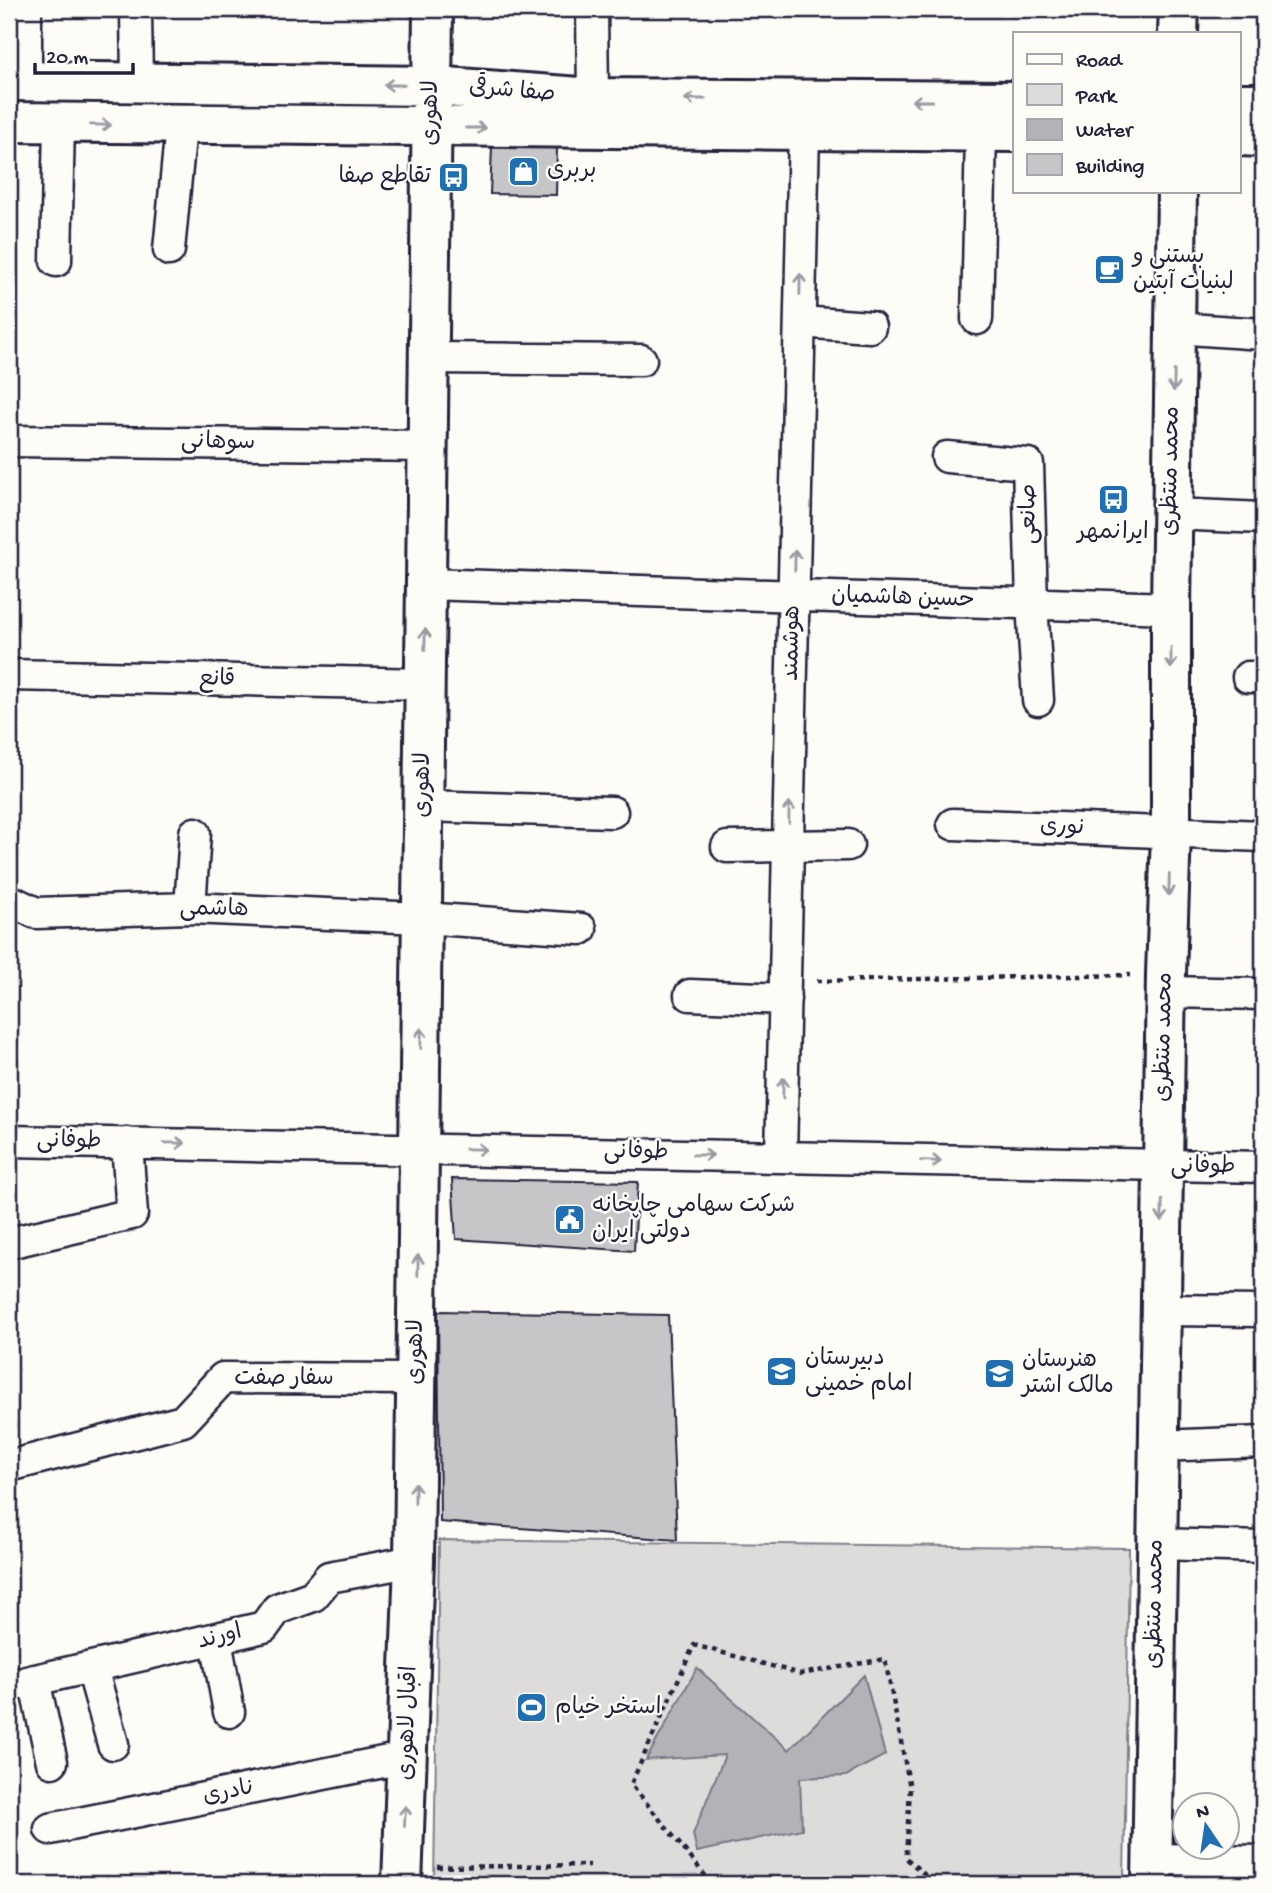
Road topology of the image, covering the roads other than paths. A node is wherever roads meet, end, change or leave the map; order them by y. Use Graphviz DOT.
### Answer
graph roads {
  1 [pos="26,9"];
  2 [pos="136,9"];
  3 [pos="433,9"];
  4 [pos="592,9"];
  5 [pos="1178,9"];
  6 [pos="1178,32"];
  7 [pos="17,82"];
  8 [pos="137,84"];
  9 [pos="433,86"];
  10 [pos="593,99"];
  11 [pos="1240,103"];
  12 [pos="1263,103"];
  13 [pos="804,115"];
  14 [pos="998,116"];
  15 [pos="9,122"];
  16 [pos="59,124"];
  17 [pos="181,126"];
  18 [pos="432,127"];
  19 [pos="1240,136"];
  20 [pos="1263,137"];
  21 [pos="1177,192"];
  22 [pos="169,250"];
  23 [pos="56,261"];
  24 [pos="978,319"];
  25 [pos="800,322"];
  26 [pos="870,327"];
  27 [pos="1174,328"];
  28 [pos="1263,334"];
  29 [pos="429,358"];
  30 [pos="641,360"];
  31 [pos="9,441"];
  32 [pos="428,446"];
  33 [pos="947,457"];
  34 [pos="1172,514"];
  35 [pos="1263,518"];
  36 [pos="426,584"];
  37 [pos="794,596"];
  38 [pos="1032,603"];
  39 [pos="1171,608"];
  40 [pos="9,675"];
  41 [pos="425,684"];
  42 [pos="1038,700"];
  43 [pos="423,806"];
  44 [pos="612,812"];
  45 [pos="953,824"];
  46 [pos="195,833"];
  47 [pos="1171,833"];
  48 [pos="1263,836"];
  49 [pos="848,845"];
  50 [pos="727,847"];
  51 [pos="788,847"];
  52 [pos="9,900"];
  53 [pos="190,908"];
  54 [pos="422,918"];
  55 [pos="581,929"];
  56 [pos="1166,983"];
  57 [pos="785,991"];
  58 [pos="1263,994"];
  59 [pos="690,995"];
  60 [pos="9,1141"];
  61 [pos="127,1143"];
  62 [pos="419,1148"];
  63 [pos="781,1157"];
  64 [pos="1163,1167"];
  65 [pos="1263,1167"];
  66 [pos="9,1244"];
  67 [pos="1161,1310"];
  68 [pos="1263,1311"];
  69 [pos="416,1379"];
  70 [pos="1263,1442"];
  71 [pos="1158,1446"];
  72 [pos="9,1466"];
  73 [pos="1157,1544"];
  74 [pos="1263,1547"];
  75 [pos="414,1561"];
  76 [pos="216,1640"];
  77 [pos="92,1668"];
  78 [pos="21,1683"];
  79 [pos="229,1712"];
  80 [pos="113,1744"];
  81 [pos="408,1757"];
  82 [pos="52,1762"];
  83 [pos="50,1829"];
  84 [pos="1263,1861"];
  85 [pos="1152,1872"];
  86 [pos="402,1876"];
  1 -- 7 [label="street"];
  2 -- 8 [label="street"];
  3 -- 9 [label="main road, لاهوری"];
  4 -- 10 [label="street"];
  5 -- 6 [label="main road"];
  7 -- 8 [label="main road, صفا شرقی"];
  9 -- 8 [label="main road, صفا شرقی, one-way"];
  9 -- 10 [label="main road, صفا شرقی"];
  9 -- 18 [label="main road, لاهوری"];
  13 -- 10 [label="main road, صفا شرقی, one-way"];
  11 -- 12 [label="main road"];
  13 -- 14 [label="main road, صفا شرقی"];
  18 -- 13 [label="main road, صفا شرقی, one-way"];
  25 -- 13 [label="street, هوشمند, one-way"];
  14 -- 24 [label="street"];
  15 -- 16 [label="main road, صفا شرقی"];
  16 -- 17 [label="main road, صفا شرقی, one-way"];
  16 -- 23 [label="street"];
  17 -- 18 [label="main road, صفا شرقی"];
  17 -- 22 [label="street"];
  18 -- 29 [label="main road, لاهوری"];
  19 -- 20 [label="main road"];
  21 -- 27 [label="main road, محمد منتظری"];
  25 -- 26 [label="street"];
  37 -- 25 [label="street, هوشمند, one-way"];
  27 -- 28 [label="street"];
  27 -- 34 [label="main road, محمد منتظری, one-way"];
  29 -- 30 [label="street"];
  29 -- 32 [label="main road, لاهوری"];
  31 -- 32 [label="street, سوهانی"];
  32 -- 36 [label="main road, لاهوری"];
  33 -- 38 [label="street, صانعی"];
  34 -- 35 [label="street"];
  34 -- 39 [label="main road, محمد منتظری"];
  36 -- 37 [label="street, حسین هاشمیان"];
  41 -- 36 [label="main road, لاهوری, one-way"];
  37 -- 38 [label="street, حسین هاشمیان"];
  51 -- 37 [label="street, هوشمند, one-way"];
  38 -- 39 [label="street, حسین هاشمیان"];
  38 -- 42 [label="street"];
  39 -- 47 [label="main road, محمد منتظری, one-way"];
  40 -- 41 [label="street, قانع"];
  41 -- 43 [label="main road, لاهوری"];
  43 -- 44 [label="street"];
  43 -- 54 [label="main road, لاهوری"];
  45 -- 47 [label="street, نوری"];
  46 -- 53 [label="street"];
  47 -- 48 [label="street, نوری"];
  47 -- 56 [label="main road, محمد منتظری, one-way"];
  49 -- 51 [label="street"];
  50 -- 51 [label="street"];
  51 -- 57 [label="street, هوشمند"];
  52 -- 53 [label="street, هاشمی"];
  53 -- 54 [label="street, هاشمی"];
  54 -- 55 [label="street, هاشمی"];
  62 -- 54 [label="main road, لاهوری, one-way"];
  56 -- 58 [label="street"];
  56 -- 64 [label="main road, محمد منتظری"];
  57 -- 59 [label="street"];
  63 -- 57 [label="street, هوشمند, one-way"];
  60 -- 61 [label="street, طوفانی"];
  61 -- 62 [label="street, طوفانی, one-way"];
  61 -- 66 [label="street"];
  62 -- 63 [label="street, طوفانی, one-way"];
  69 -- 62 [label="main road, لاهوری, one-way"];
  63 -- 64 [label="street, طوفانی, one-way"];
  64 -- 65 [label="street, طوفانی"];
  64 -- 67 [label="main road, محمد منتظری, one-way"];
  67 -- 68 [label="street"];
  67 -- 71 [label="main road, محمد منتظری"];
  69 -- 72 [label="street, سفار صفت"];
  75 -- 69 [label="main road, لاهوری, one-way"];
  70 -- 71 [label="street"];
  71 -- 73 [label="main road, محمد منتظری"];
  73 -- 74 [label="street"];
  73 -- 85 [label="main road, محمد منتظری"];
  75 -- 76 [label="street, اورند"];
  75 -- 81 [label="main road, اقبال لاهوری"];
  76 -- 77 [label="street, اورند"];
  76 -- 79 [label="street"];
  77 -- 78 [label="street, اورند"];
  77 -- 80 [label="street"];
  78 -- 82 [label="street"];
  81 -- 83 [label="street, نادری"];
  86 -- 81 [label="main road, اقبال لاهوری, one-way"];
  84 -- 85 [label="street"];
}
